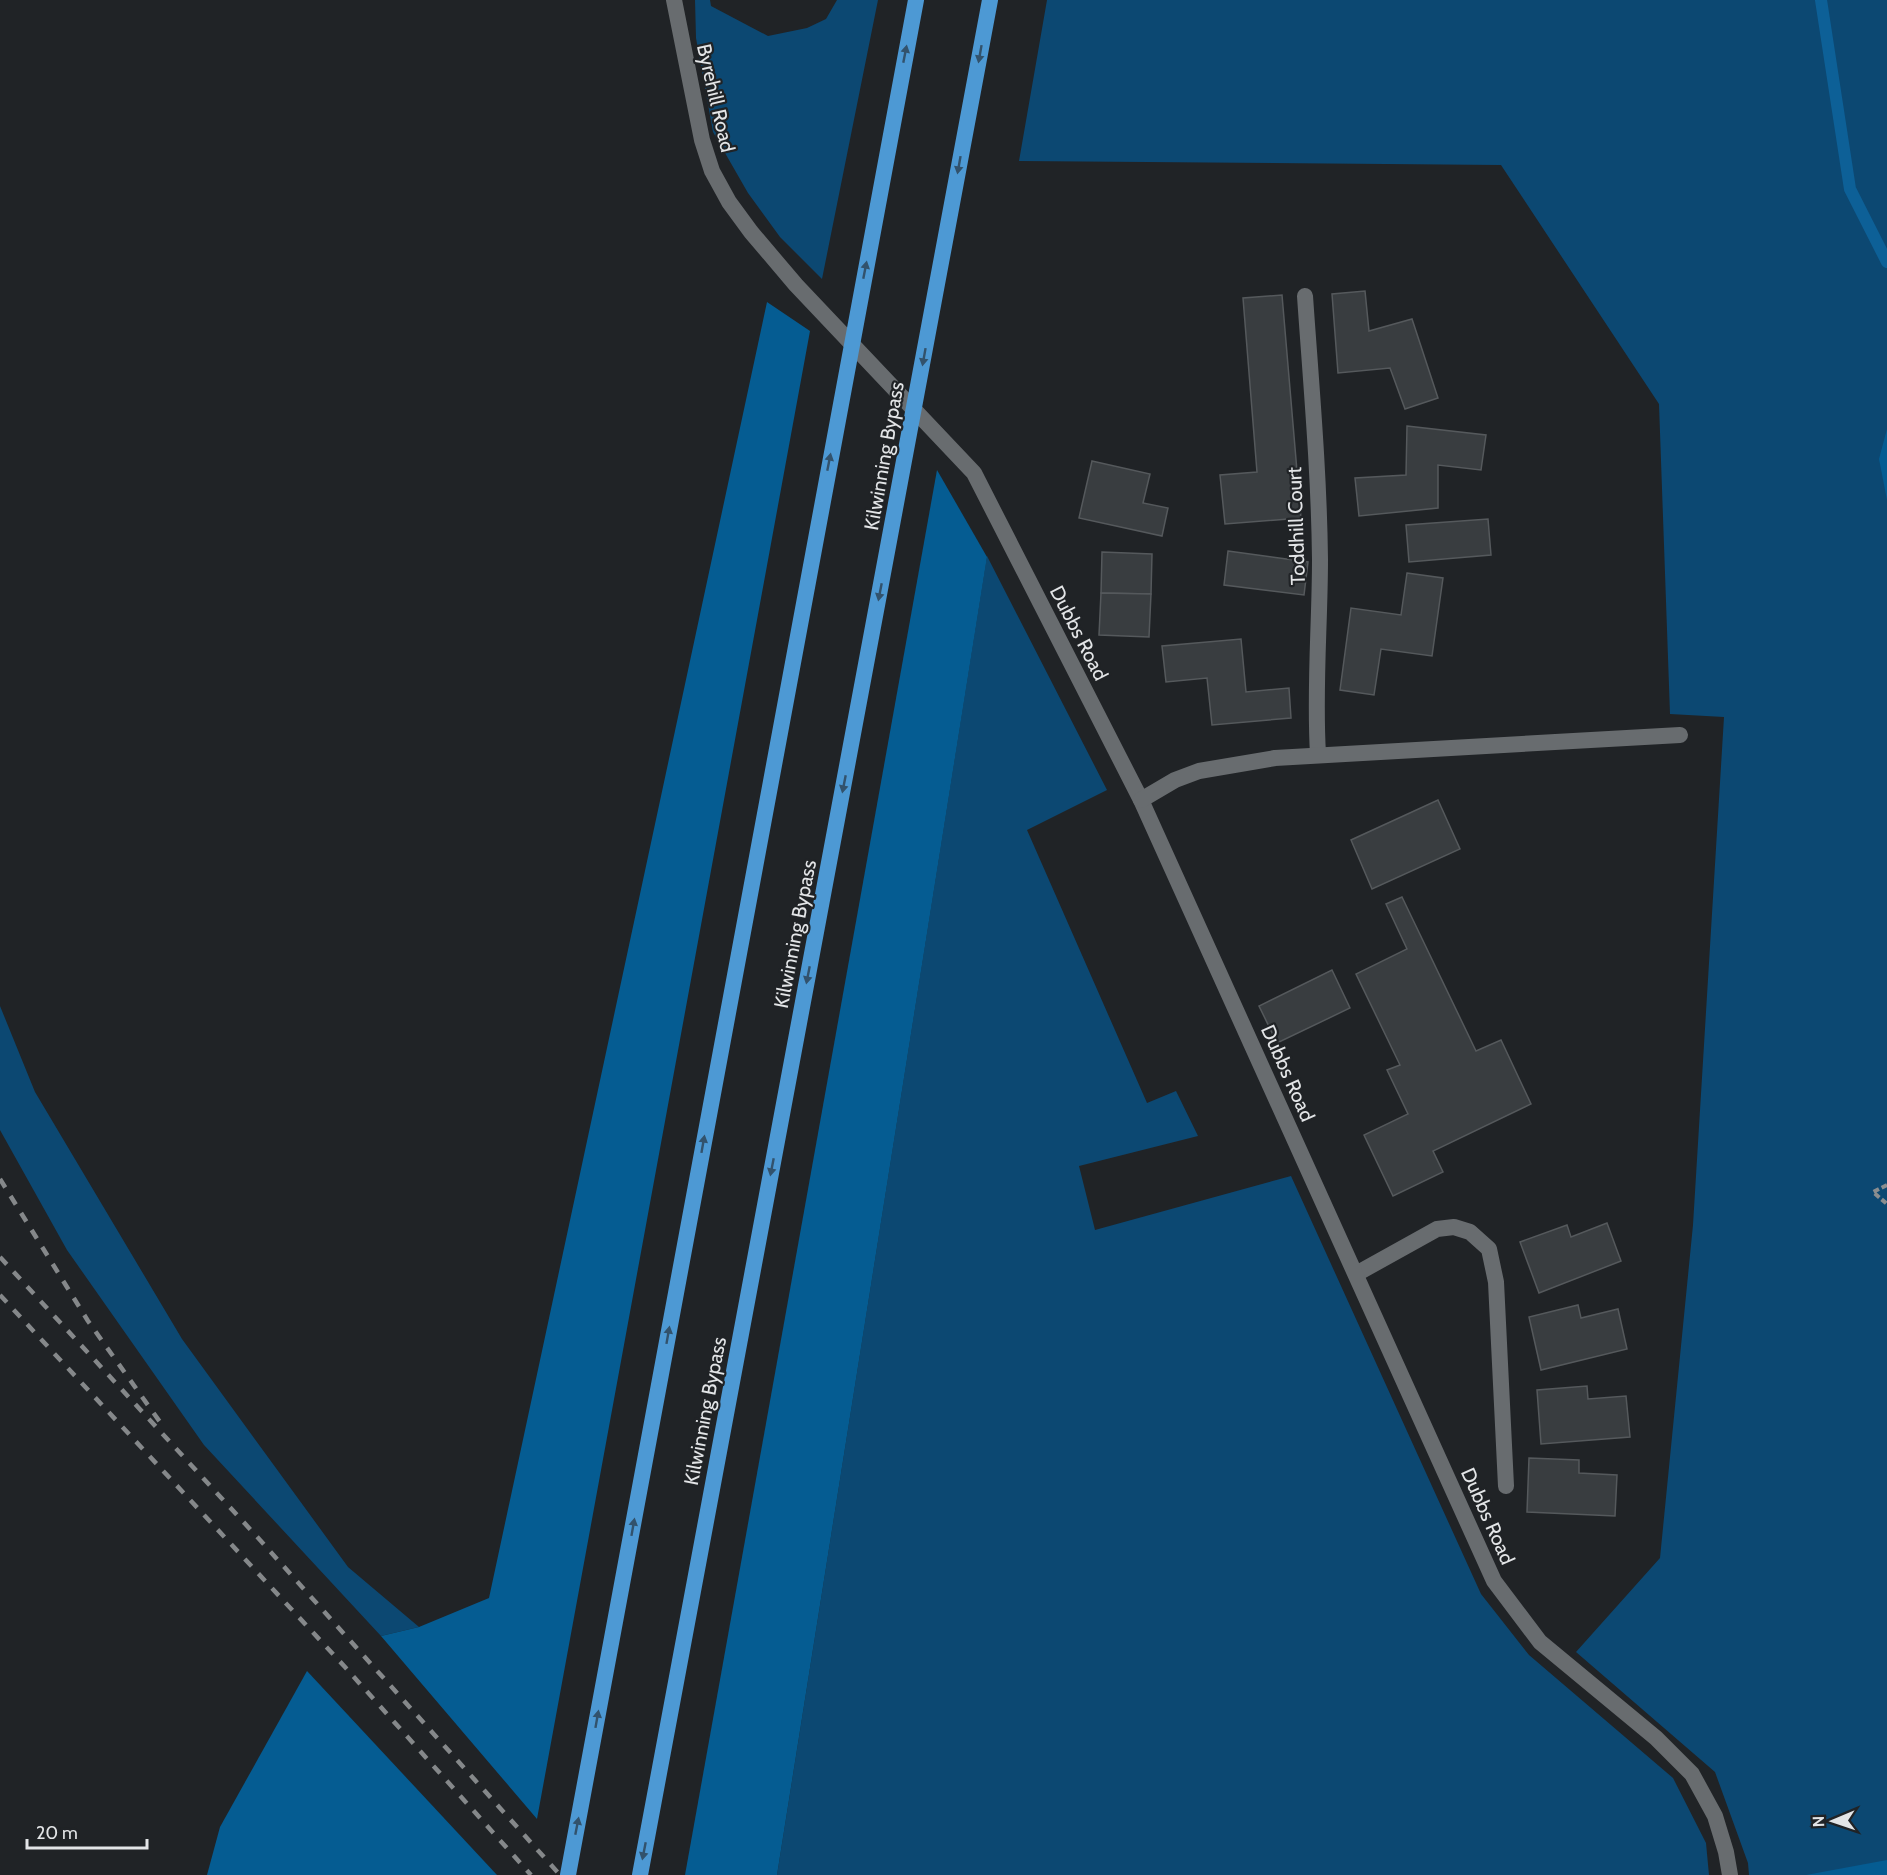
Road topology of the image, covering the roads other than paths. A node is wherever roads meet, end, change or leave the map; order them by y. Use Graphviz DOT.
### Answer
graph roads {
  1 [pos="674,0"];
  2 [pos="916,0"];
  3 [pos="990,0"];
  4 [pos="796,285"];
  5 [pos="1305,296"];
  6 [pos="1680,735"];
  7 [pos="1318,754"];
  8 [pos="1141,800"];
  9 [pos="1356,1274"];
  10 [pos="1506,1486"];
  11 [pos="568,1875"];
  12 [pos="640,1875"];
  13 [pos="1730,1875"];
  1 -- 4 [label="street, Byrehill Road"];
  11 -- 2 [label="highway, one-way"];
  3 -- 12 [label="highway, Kilwinning Bypass, one-way"];
  4 -- 8 [label="street, Dubbs Road"];
  5 -- 7 [label="street, Toddhill Court"];
  6 -- 7 [label="street"];
  7 -- 8 [label="street"];
  8 -- 9 [label="street, Dubbs Road"];
  9 -- 10 [label="street"];
  9 -- 13 [label="street, Dubbs Road"];
}
